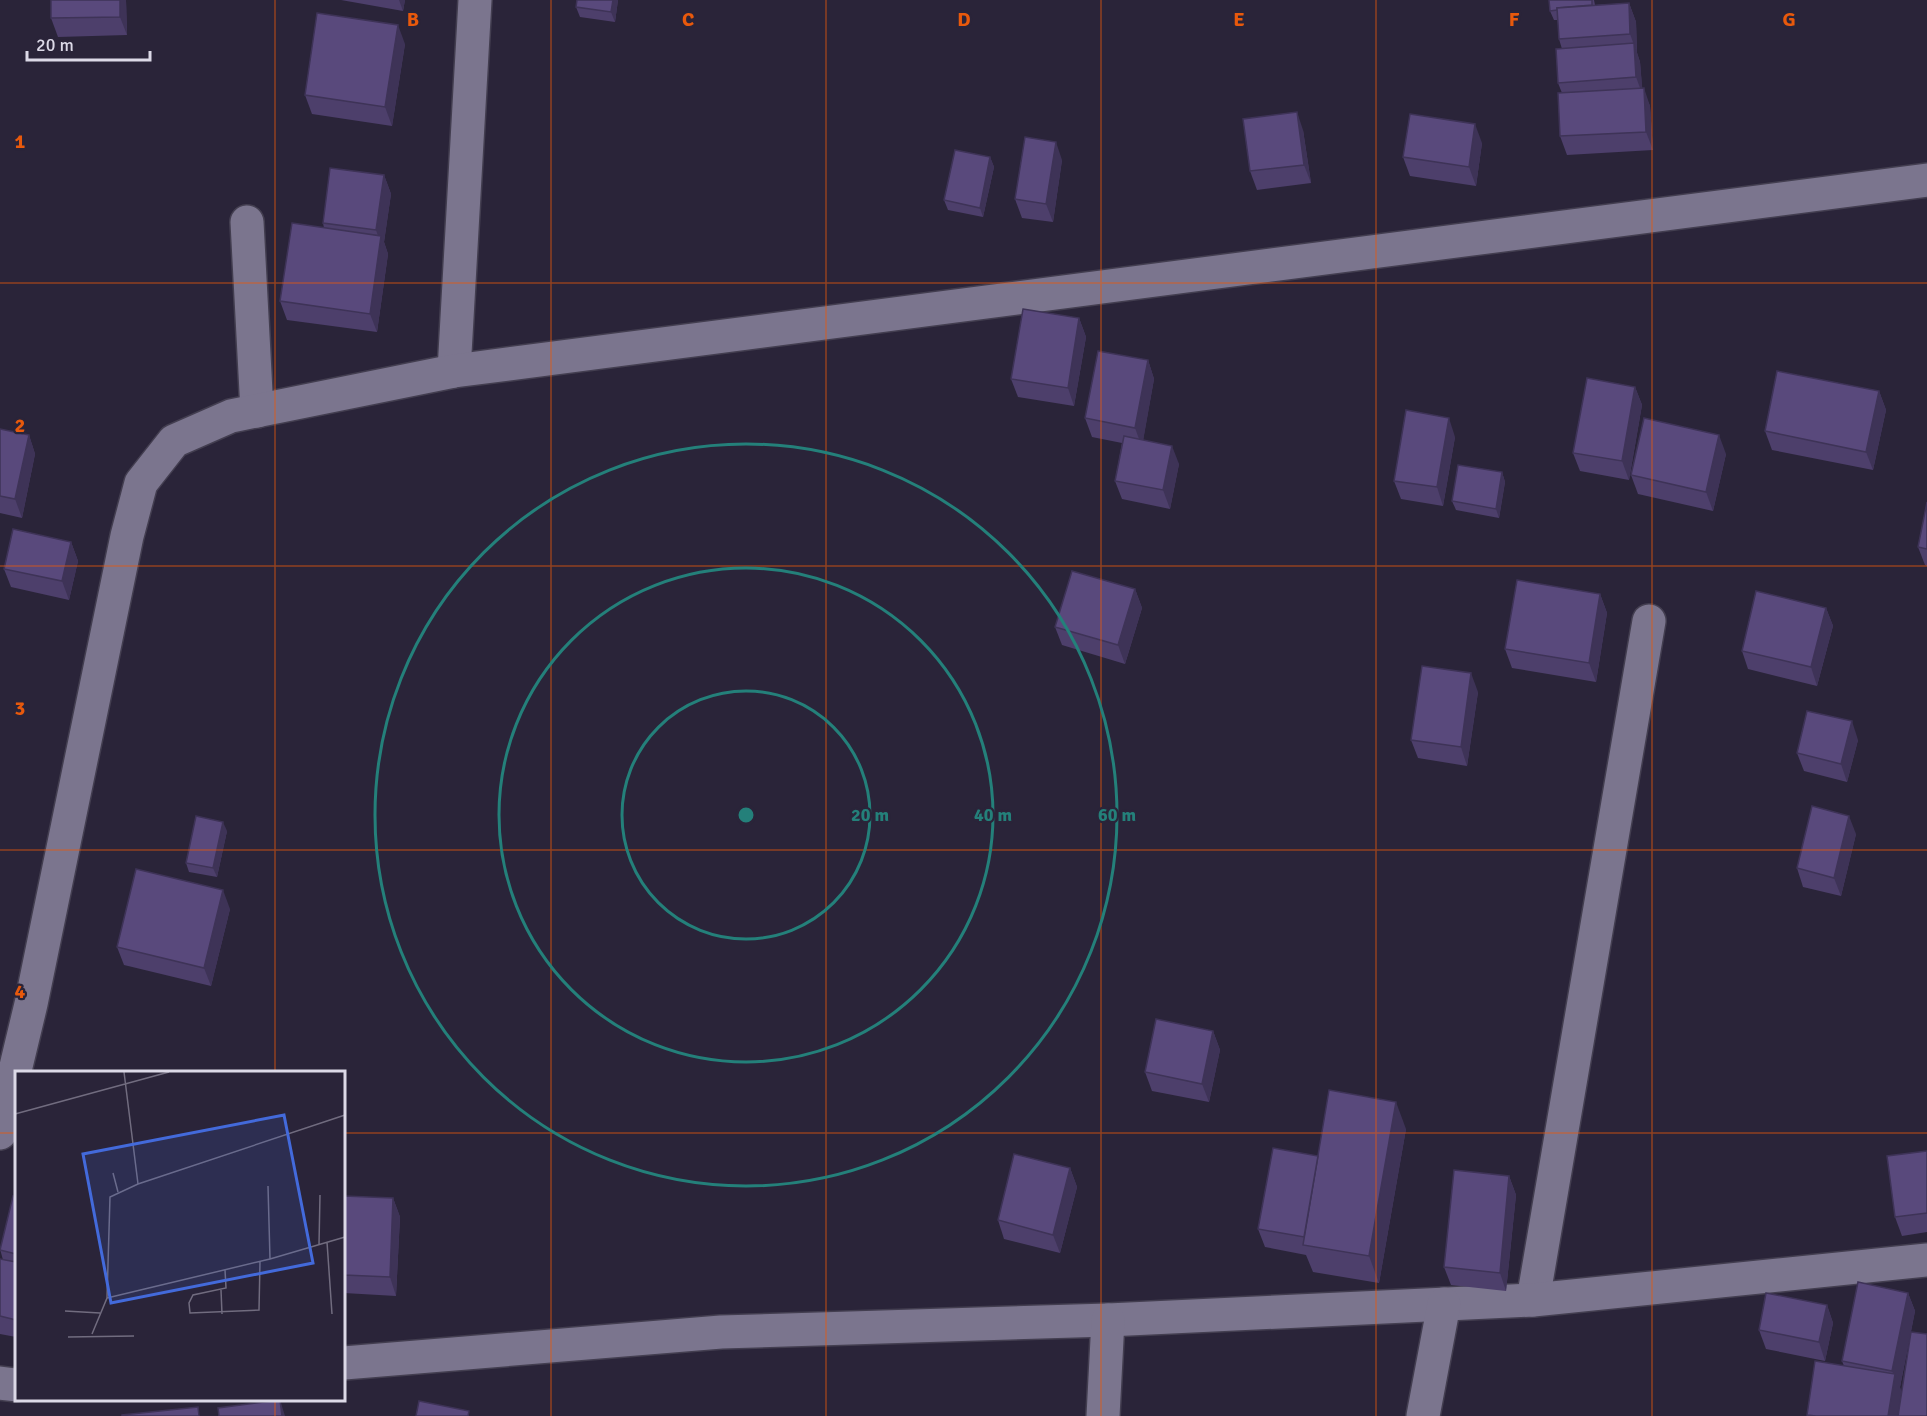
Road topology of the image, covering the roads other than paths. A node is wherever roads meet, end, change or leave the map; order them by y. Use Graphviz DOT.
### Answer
graph roads {
  1 [pos="475,0"];
  2 [pos="1927,180"];
  3 [pos="247,222"];
  4 [pos="454,371"];
  5 [pos="257,411"];
  6 [pos="1649,621"];
  7 [pos="0,1132"];
  8 [pos="1927,1260"];
  9 [pos="1533,1300"];
  10 [pos="1444,1304"];
  11 [pos="1108,1320"];
  12 [pos="345,1363"];
  13 [pos="0,1383"];
  14 [pos="15,1385"];
  15 [pos="1104,1416"];
  16 [pos="1423,1416"];
  1 -- 4 [label="street"];
  2 -- 4 [label="street"];
  3 -- 5 [label="street"];
  4 -- 5 [label="street"];
  5 -- 7 [label="street"];
  6 -- 9 [label="street"];
  8 -- 9 [label="street"];
  9 -- 10 [label="street"];
  10 -- 11 [label="street"];
  10 -- 16 [label="street"];
  11 -- 12 [label="street"];
  11 -- 15 [label="street"];
  13 -- 14 [label="street"];
}
